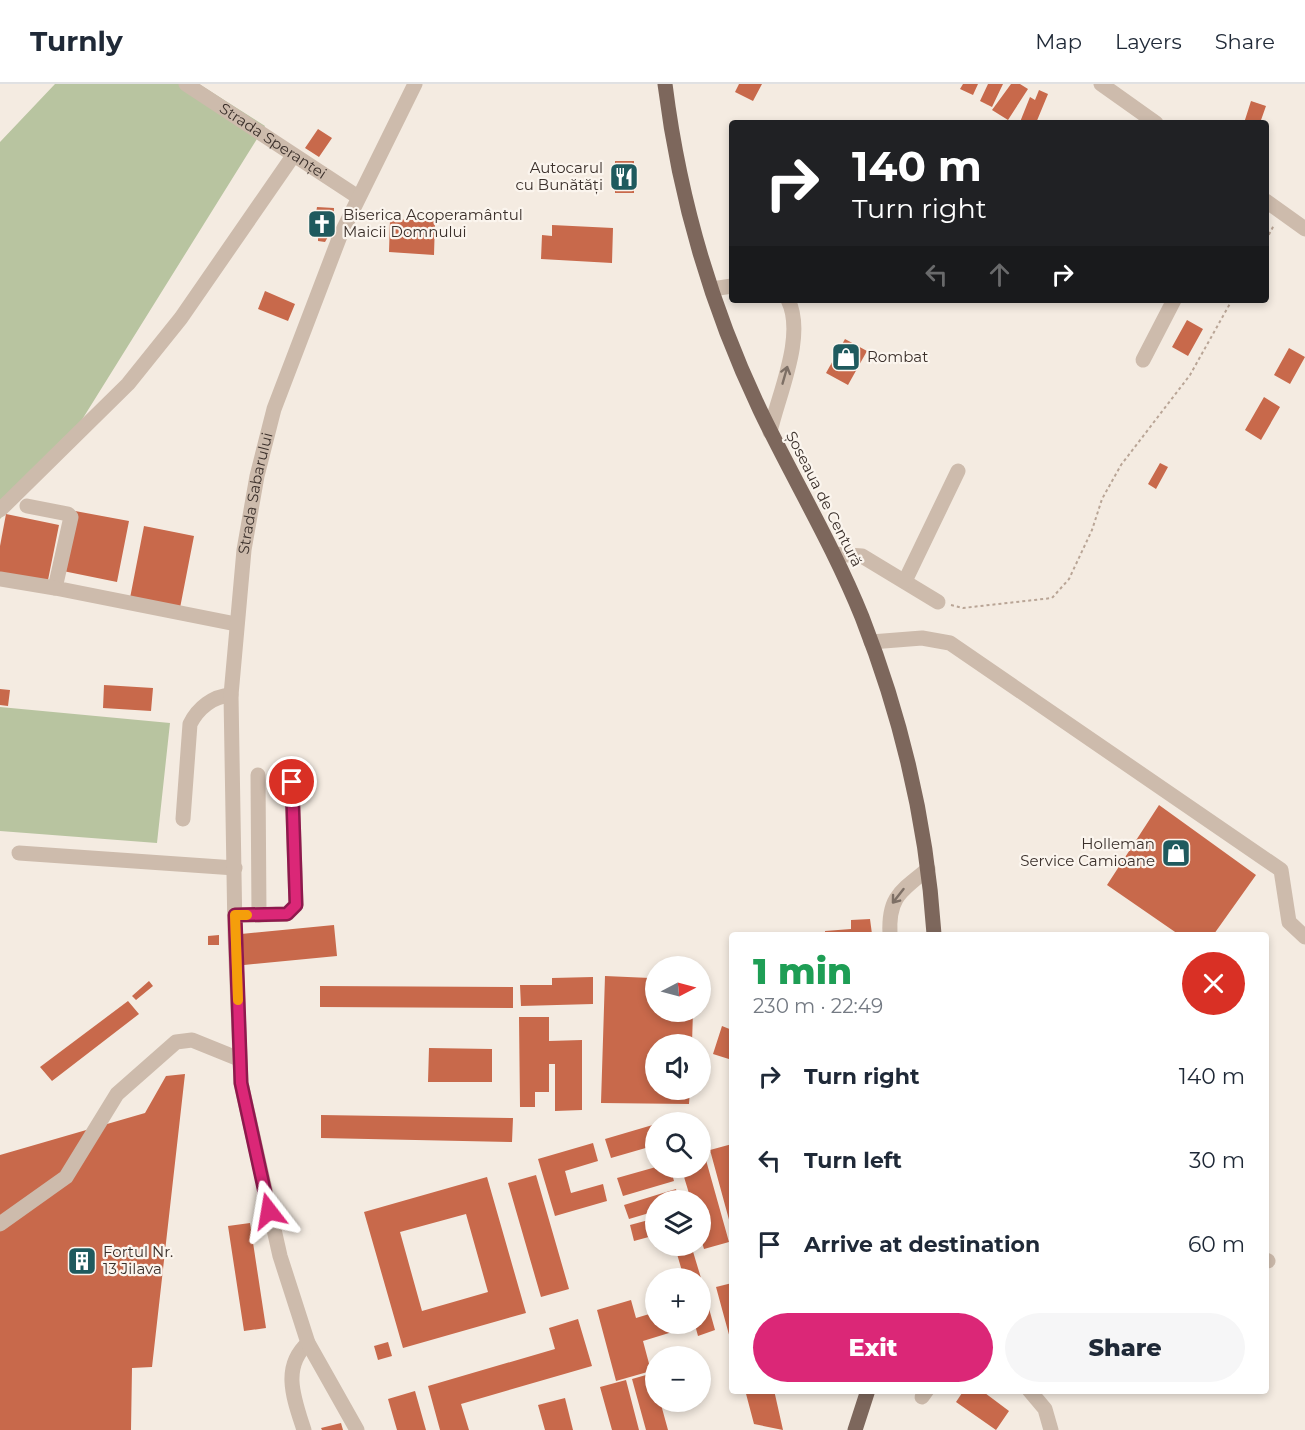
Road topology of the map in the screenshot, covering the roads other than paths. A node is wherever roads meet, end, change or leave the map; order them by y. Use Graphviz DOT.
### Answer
graph roads {
  1 [pos="186,84"];
  2 [pos="415,84"];
  3 [pos="665,84"];
  4 [pos="1101,84"];
  5 [pos="1152,120"];
  6 [pos="293,156"];
  7 [pos="358,197"];
  8 [pos="1269,203"];
  9 [pos="1305,229"];
  10 [pos="729,286"];
  11 [pos="712,289"];
  12 [pos="789,303"];
  13 [pos="1172,303"];
  14 [pos="1143,360"];
  15 [pos="770,432"];
  16 [pos="958,471"];
  17 [pos="27,506"];
  18 [pos="0,510"];
  19 [pos="834,554"];
  20 [pos="0,579"];
  21 [pos="905,581"];
  22 [pos="55,588"];
  23 [pos="938,602"];
  24 [pos="236,624"];
  25 [pos="871,642"];
  26 [pos="231,695"];
  27 [pos="258,775"];
  28 [pos="292,782"];
  29 [pos="183,819"];
  30 [pos="19,853"];
  31 [pos="235,868"];
  32 [pos="928,869"];
  33 [pos="235,915"];
  34 [pos="259,915"];
  35 [pos="890,932"];
  36 [pos="934,932"];
  37 [pos="1305,937"];
  38 [pos="239,1059"];
  39 [pos="0,1224"];
  40 [pos="308,1343"];
  41 [pos="867,1394"];
  42 [pos="1032,1394"];
  43 [pos="303,1430"];
  44 [pos="357,1430"];
  45 [pos="855,1430"];
  46 [pos="1051,1430"];
  1 -- 6 [label="street, Strada Speranței"];
  2 -- 7 [label="street, Strada Sabarului"];
  3 -- 11 [label="main road, Șoseaua de Centură"];
  4 -- 5 [label="street"];
  6 -- 7 [label="street, Strada Speranței"];
  6 -- 18 [label="street"];
  7 -- 24 [label="street, Strada Sabarului"];
  8 -- 9 [label="street"];
  10 -- 11 [label="street"];
  11 -- 15 [label="main road, Șoseaua de Centură"];
  15 -- 12 [label="street, one-way"];
  13 -- 14 [label="street"];
  15 -- 19 [label="main road, Șoseaua de Centură"];
  16 -- 21 [label="street"];
  17 -- 22 [label="street"];
  19 -- 21 [label="street"];
  19 -- 25 [label="main road, Șoseaua de Centură"];
  20 -- 22 [label="street"];
  21 -- 23 [label="street"];
  22 -- 24 [label="street"];
  24 -- 26 [label="street, Strada Sabarului"];
  25 -- 32 [label="main road, Șoseaua de Centură"];
  25 -- 37 [label="street"];
  26 -- 29 [label="street"];
  26 -- 31 [label="street, Strada Sabarului"];
  27 -- 34 [label="street"];
  28 -- 34 [label="street"];
  30 -- 31 [label="street"];
  31 -- 33 [label="street, Strada Sabarului"];
  32 -- 35 [label="street, one-way"];
  32 -- 36 [label="main road, Șoseaua de Centură"];
  33 -- 34 [label="street"];
  33 -- 38 [label="street, Strada Sabarului"];
  38 -- 39 [label="street"];
  38 -- 40 [label="street, Strada Sabarului"];
  40 -- 43 [label="street"];
  40 -- 44 [label="street, Strada Sabarului"];
  41 -- 45 [label="main road"];
  42 -- 46 [label="street"];
}
